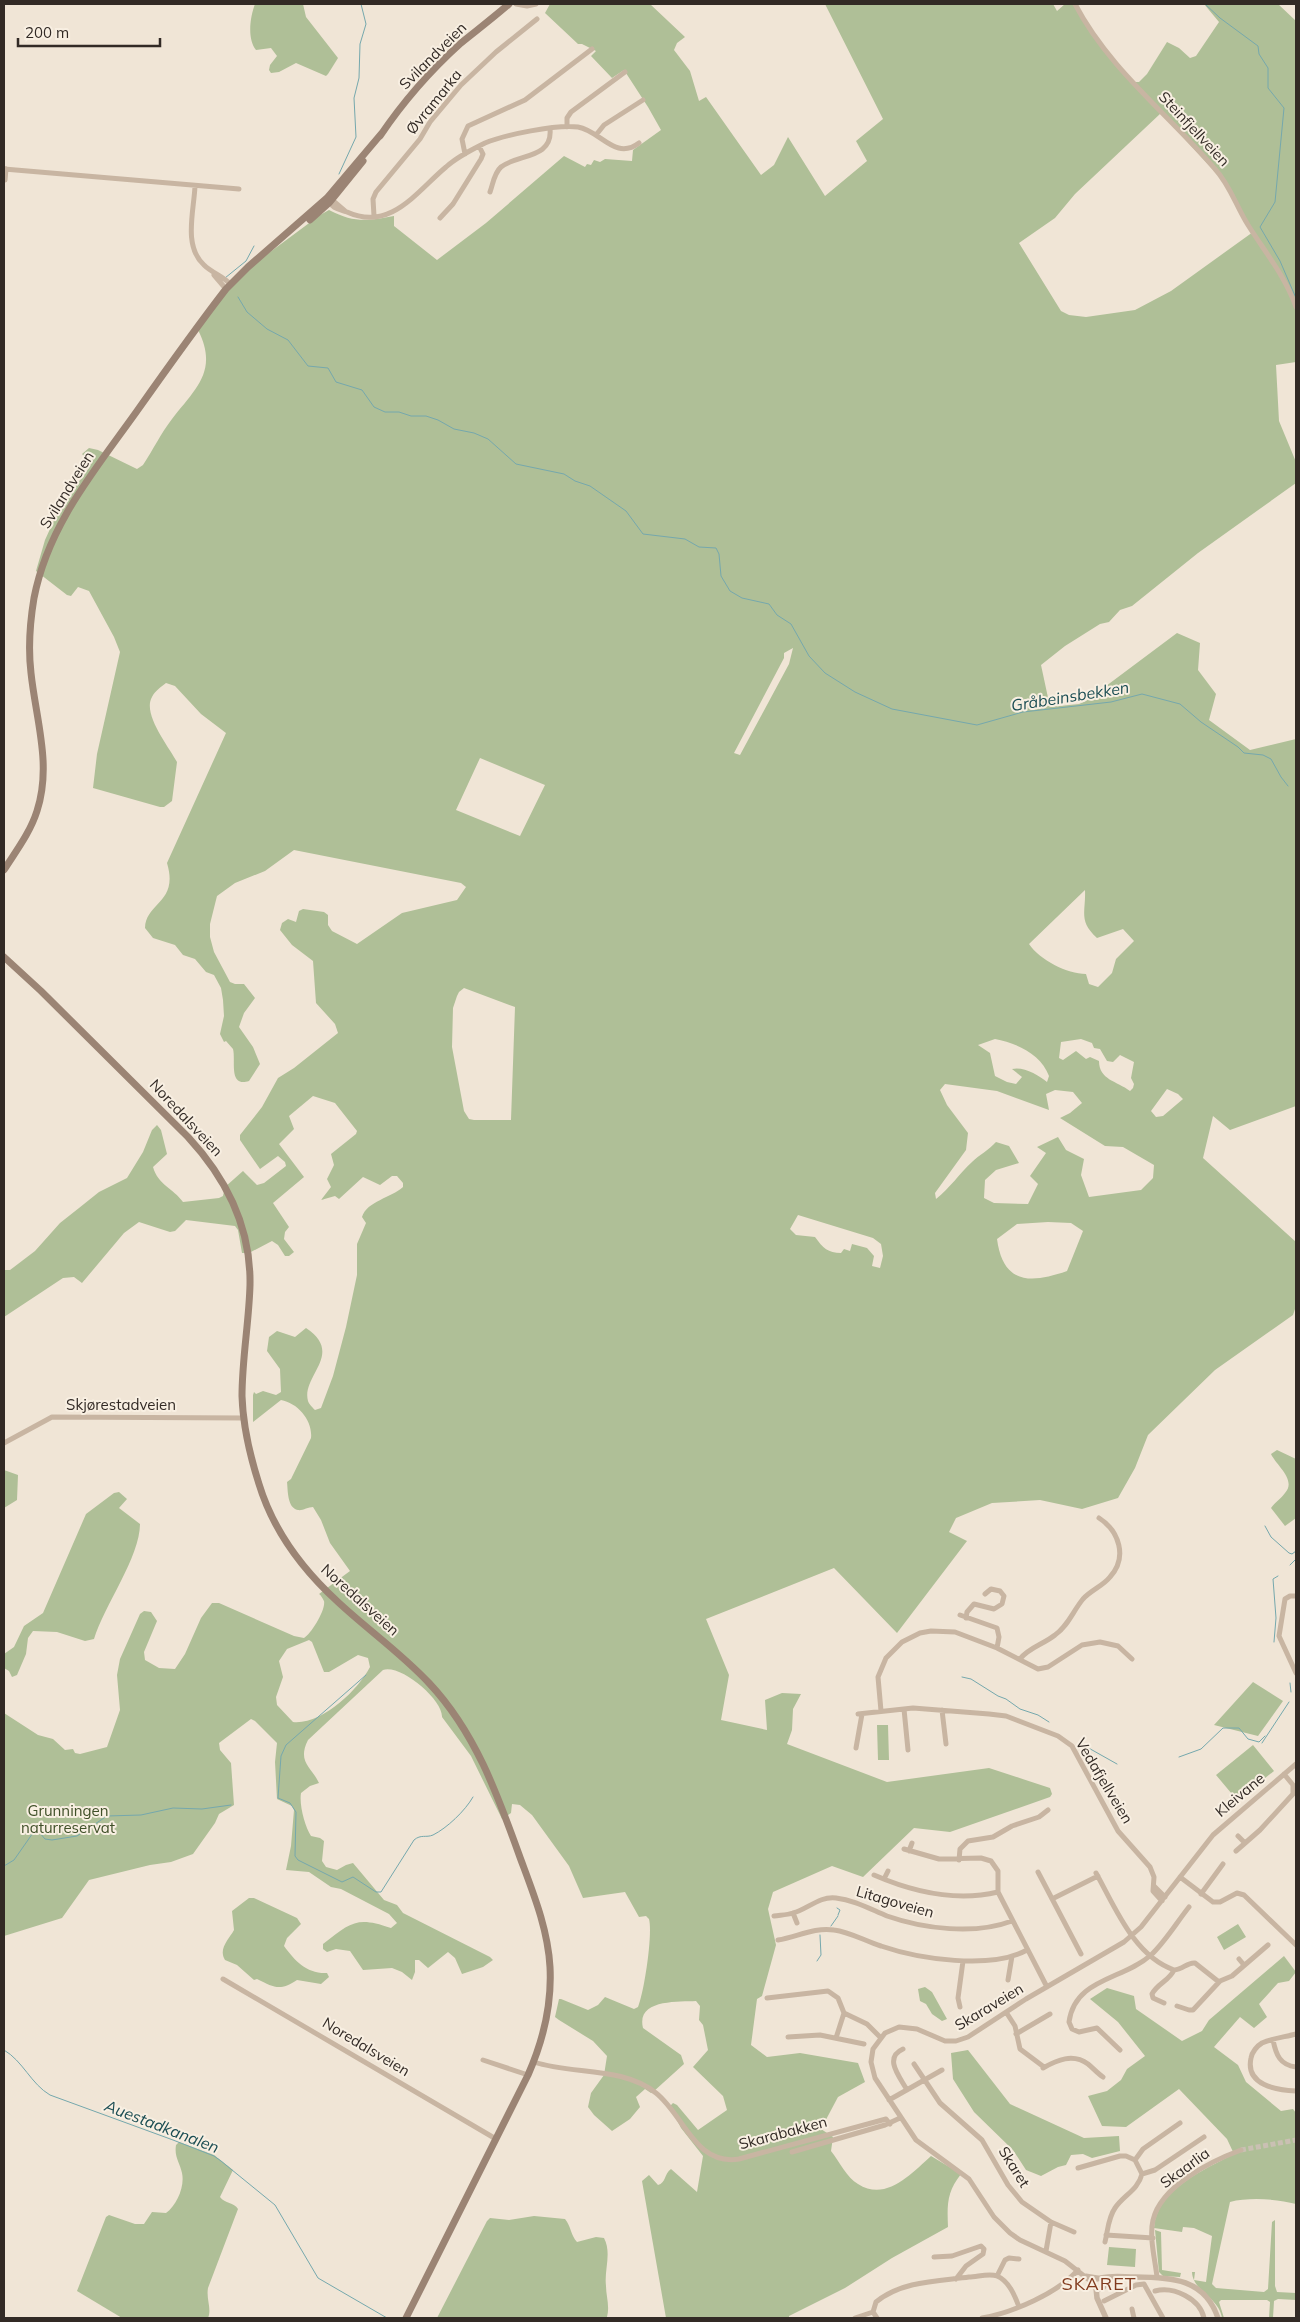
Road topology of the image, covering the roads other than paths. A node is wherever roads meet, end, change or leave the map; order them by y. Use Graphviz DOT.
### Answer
graph roads {
  1 [pos="508,4"];
  2 [pos="516,4"];
  3 [pos="536,4"];
  4 [pos="1075,4"];
  5 [pos="524,5"];
  6 [pos="538,19"];
  7 [pos="592,49"];
  8 [pos="624,72"];
  9 [pos="643,100"];
  10 [pos="567,127"];
  11 [pos="550,129"];
  12 [pos="596,135"];
  13 [pos="638,144"];
  14 [pos="479,146"];
  15 [pos="465,154"];
  16 [pos="5,169"];
  17 [pos="5,180"];
  18 [pos="196,186"];
  19 [pos="239,189"];
  20 [pos="490,192"];
  21 [pos="330,200"];
  22 [pos="374,216"];
  23 [pos="440,218"];
  24 [pos="228,286"];
  25 [pos="1296,307"];
  26 [pos="4,870"];
  27 [pos="4,955"];
  28 [pos="244,1418"];
  29 [pos="4,1442"];
  30 [pos="1098,1518"];
  31 [pos="985,1594"];
  32 [pos="1296,1596"];
  33 [pos="960,1615"];
  34 [pos="966,1618"];
  35 [pos="997,1648"];
  36 [pos="1020,1659"];
  37 [pos="1132,1659"];
  38 [pos="1296,1673"];
  39 [pos="904,1709"];
  40 [pos="942,1710"];
  41 [pos="881,1712"];
  42 [pos="946,1744"];
  43 [pos="856,1748"];
  44 [pos="908,1750"];
  45 [pos="1296,1764"];
  46 [pos="1284,1774"];
  47 [pos="1048,1810"];
  48 [pos="1212,1836"];
  49 [pos="1238,1836"];
  50 [pos="912,1843"];
  51 [pos="1245,1843"];
  52 [pos="1236,1851"];
  53 [pos="959,1860"];
  54 [pos="1224,1864"];
  55 [pos="888,1871"];
  56 [pos="1038,1872"];
  57 [pos="874,1875"];
  58 [pos="1180,1877"];
  59 [pos="884,1879"];
  60 [pos="998,1892"];
  61 [pos="1201,1894"];
  62 [pos="1052,1899"];
  63 [pos="1163,1899"];
  64 [pos="1189,1906"];
  65 [pos="793,1913"];
  66 [pos="774,1916"];
  67 [pos="1012,1921"];
  68 [pos="797,1923"];
  69 [pos="1132,1936"];
  70 [pos="778,1940"];
  71 [pos="1085,1944"];
  72 [pos="1268,1945"];
  73 [pos="1296,1945"];
  74 [pos="1078,1948"];
  75 [pos="1027,1950"];
  76 [pos="1081,1954"];
  77 [pos="1151,1955"];
  78 [pos="1012,1956"];
  79 [pos="1238,1959"];
  80 [pos="963,1961"];
  81 [pos="1244,1965"];
  82 [pos="1174,1970"];
  83 [pos="222,1979"];
  84 [pos="1008,1980"];
  85 [pos="1219,1982"];
  86 [pos="1047,1987"];
  87 [pos="767,1998"];
  88 [pos="1164,2003"];
  89 [pos="1178,2006"];
  90 [pos="960,2007"];
  91 [pos="1006,2012"];
  92 [pos="844,2013"];
  93 [pos="1050,2014"];
  94 [pos="1016,2034"];
  95 [pos="1296,2034"];
  96 [pos="788,2037"];
  97 [pos="880,2037"];
  98 [pos="836,2038"];
  99 [pos="1273,2040"];
  100 [pos="864,2044"];
  101 [pos="903,2049"];
  102 [pos="1120,2050"];
  103 [pos="483,2060"];
  104 [pos="534,2062"];
  105 [pos="914,2064"];
  106 [pos="1296,2067"];
  107 [pos="942,2070"];
  108 [pos="528,2075"];
  109 [pos="1103,2077"];
  110 [pos="925,2080"];
  111 [pos="907,2090"];
  112 [pos="1296,2091"];
  113 [pos="889,2100"];
  114 [pos="900,2118"];
  115 [pos="1180,2123"];
  116 [pos="890,2124"];
  117 [pos="1204,2137"];
  118 [pos="496,2139"];
  119 [pos="1241,2150"];
  120 [pos="792,2152"];
  121 [pos="1135,2160"];
  122 [pos="1078,2168"];
  123 [pos="1142,2174"];
  124 [pos="1051,2222"];
  125 [pos="1074,2232"];
  126 [pos="1106,2236"];
  127 [pos="1153,2238"];
  128 [pos="1105,2242"];
  129 [pos="1046,2251"];
  130 [pos="934,2257"];
  131 [pos="1019,2260"];
  132 [pos="1078,2270"];
  133 [pos="997,2276"];
  134 [pos="1157,2277"];
  135 [pos="956,2279"];
  136 [pos="1099,2284"];
  137 [pos="1156,2291"];
  138 [pos="1101,2302"];
  139 [pos="1019,2307"];
  140 [pos="1132,2309"];
  141 [pos="873,2312"];
  142 [pos="406,2318"];
  143 [pos="854,2318"];
  144 [pos="877,2318"];
  145 [pos="982,2318"];
  146 [pos="1106,2318"];
  147 [pos="1134,2318"];
  148 [pos="1163,2318"];
  149 [pos="1204,2318"];
  150 [pos="1218,2318"];
  1 -- 21 [label="main road, Svilandveien"];
  2 -- 5 [label="street"];
  3 -- 5 [label="street"];
  4 -- 25 [label="street, Steinfjellveien"];
  6 -- 22 [label="street, Øvramarka"];
  7 -- 15 [label="street"];
  8 -- 10 [label="street"];
  9 -- 12 [label="street"];
  10 -- 11 [label="street"];
  10 -- 12 [label="street"];
  11 -- 14 [label="street"];
  11 -- 20 [label="street"];
  12 -- 13 [label="street"];
  14 -- 15 [label="street"];
  14 -- 23 [label="street"];
  15 -- 22 [label="street"];
  16 -- 17 [label="street"];
  16 -- 18 [label="street"];
  18 -- 19 [label="street"];
  18 -- 24 [label="street"];
  21 -- 22 [label="street"];
  21 -- 24 [label="main road, Svilandveien"];
  24 -- 26 [label="main road, Svilandveien"];
  27 -- 28 [label="main road, Noredalsveien"];
  28 -- 29 [label="street, Skjørestadveien"];
  28 -- 104 [label="main road, Noredalsveien"];
  30 -- 36 [label="street"];
  31 -- 34 [label="street"];
  32 -- 38 [label="street"];
  33 -- 34 [label="street"];
  34 -- 35 [label="street"];
  35 -- 36 [label="street"];
  35 -- 41 [label="street"];
  36 -- 37 [label="street"];
  39 -- 40 [label="street, Vedafjellveien"];
  39 -- 41 [label="street, Vedafjellveien"];
  39 -- 44 [label="street"];
  40 -- 42 [label="street"];
  40 -- 63 [label="street, Vedafjellveien"];
  41 -- 43 [label="street, Vedafjellveien"];
  45 -- 46 [label="street, Kleivane"];
  46 -- 48 [label="street, Kleivane"];
  46 -- 51 [label="street, Kleivane"];
  47 -- 53 [label="street"];
  48 -- 58 [label="street, Skaraveien"];
  49 -- 51 [label="street, Kleivane"];
  50 -- 53 [label="street"];
  51 -- 52 [label="street, Kleivane"];
  53 -- 60 [label="street"];
  54 -- 61 [label="street"];
  55 -- 59 [label="street"];
  56 -- 62 [label="street"];
  57 -- 59 [label="street"];
  58 -- 61 [label="street"];
  58 -- 63 [label="street, Skaraveien"];
  59 -- 60 [label="street"];
  60 -- 67 [label="street"];
  61 -- 73 [label="street"];
  62 -- 69 [label="street"];
  62 -- 74 [label="street"];
  63 -- 69 [label="street, Skaraveien"];
  64 -- 77 [label="street"];
  65 -- 66 [label="street, Litagoveien"];
  65 -- 67 [label="street, Litagoveien"];
  65 -- 68 [label="street"];
  67 -- 75 [label="street"];
  69 -- 77 [label="street"];
  69 -- 86 [label="street, Skaraveien"];
  70 -- 80 [label="street"];
  71 -- 74 [label="street"];
  72 -- 81 [label="street"];
  74 -- 76 [label="street"];
  75 -- 78 [label="street"];
  75 -- 86 [label="street"];
  77 -- 82 [label="street"];
  77 -- 102 [label="street"];
  78 -- 80 [label="street"];
  78 -- 84 [label="street"];
  79 -- 81 [label="street"];
  80 -- 90 [label="street"];
  81 -- 85 [label="street"];
  82 -- 85 [label="street"];
  82 -- 88 [label="street"];
  83 -- 118 [label="street, Noredalsveien"];
  85 -- 89 [label="street"];
  86 -- 91 [label="street, Skaraveien"];
  87 -- 92 [label="street"];
  91 -- 94 [label="street"];
  91 -- 97 [label="street, Skaraveien"];
  92 -- 97 [label="street"];
  92 -- 98 [label="street"];
  93 -- 94 [label="street"];
  94 -- 109 [label="street"];
  95 -- 99 [label="street"];
  96 -- 98 [label="street"];
  97 -- 113 [label="street"];
  98 -- 100 [label="street"];
  99 -- 106 [label="street"];
  99 -- 112 [label="street"];
  101 -- 111 [label="street"];
  103 -- 108 [label="street"];
  104 -- 108 [label="main road, Noredalsveien"];
  104 -- 116 [label="street, Skarabakken"];
  105 -- 110 [label="street, Skaret"];
  107 -- 110 [label="street"];
  108 -- 118 [label="main road, Noredalsveien"];
  110 -- 111 [label="street"];
  110 -- 124 [label="street, Skaret"];
  111 -- 113 [label="street"];
  113 -- 114 [label="street"];
  114 -- 116 [label="street, Skarabakken"];
  114 -- 129 [label="street"];
  115 -- 121 [label="street"];
  116 -- 120 [label="street, Skarabakken"];
  117 -- 123 [label="street"];
  118 -- 142 [label="main road, Noredalsveien"];
  119 -- 127 [label="street, Skaarlia"];
  121 -- 122 [label="street"];
  121 -- 123 [label="street"];
  123 -- 126 [label="street"];
  124 -- 125 [label="street, Skaret"];
  124 -- 129 [label="street"];
  126 -- 127 [label="street"];
  126 -- 128 [label="street"];
  127 -- 134 [label="street, Skaarlia"];
  129 -- 132 [label="street"];
  130 -- 135 [label="street"];
  131 -- 133 [label="street"];
  132 -- 136 [label="street"];
  132 -- 139 [label="street"];
  133 -- 135 [label="street"];
  133 -- 139 [label="street"];
  134 -- 136 [label="street"];
  134 -- 150 [label="street"];
  135 -- 141 [label="street"];
  136 -- 138 [label="street"];
  137 -- 149 [label="street"];
  138 -- 146 [label="street"];
  138 -- 148 [label="street"];
  139 -- 145 [label="street"];
  140 -- 147 [label="street"];
  141 -- 143 [label="street"];
  141 -- 144 [label="street"];
}
